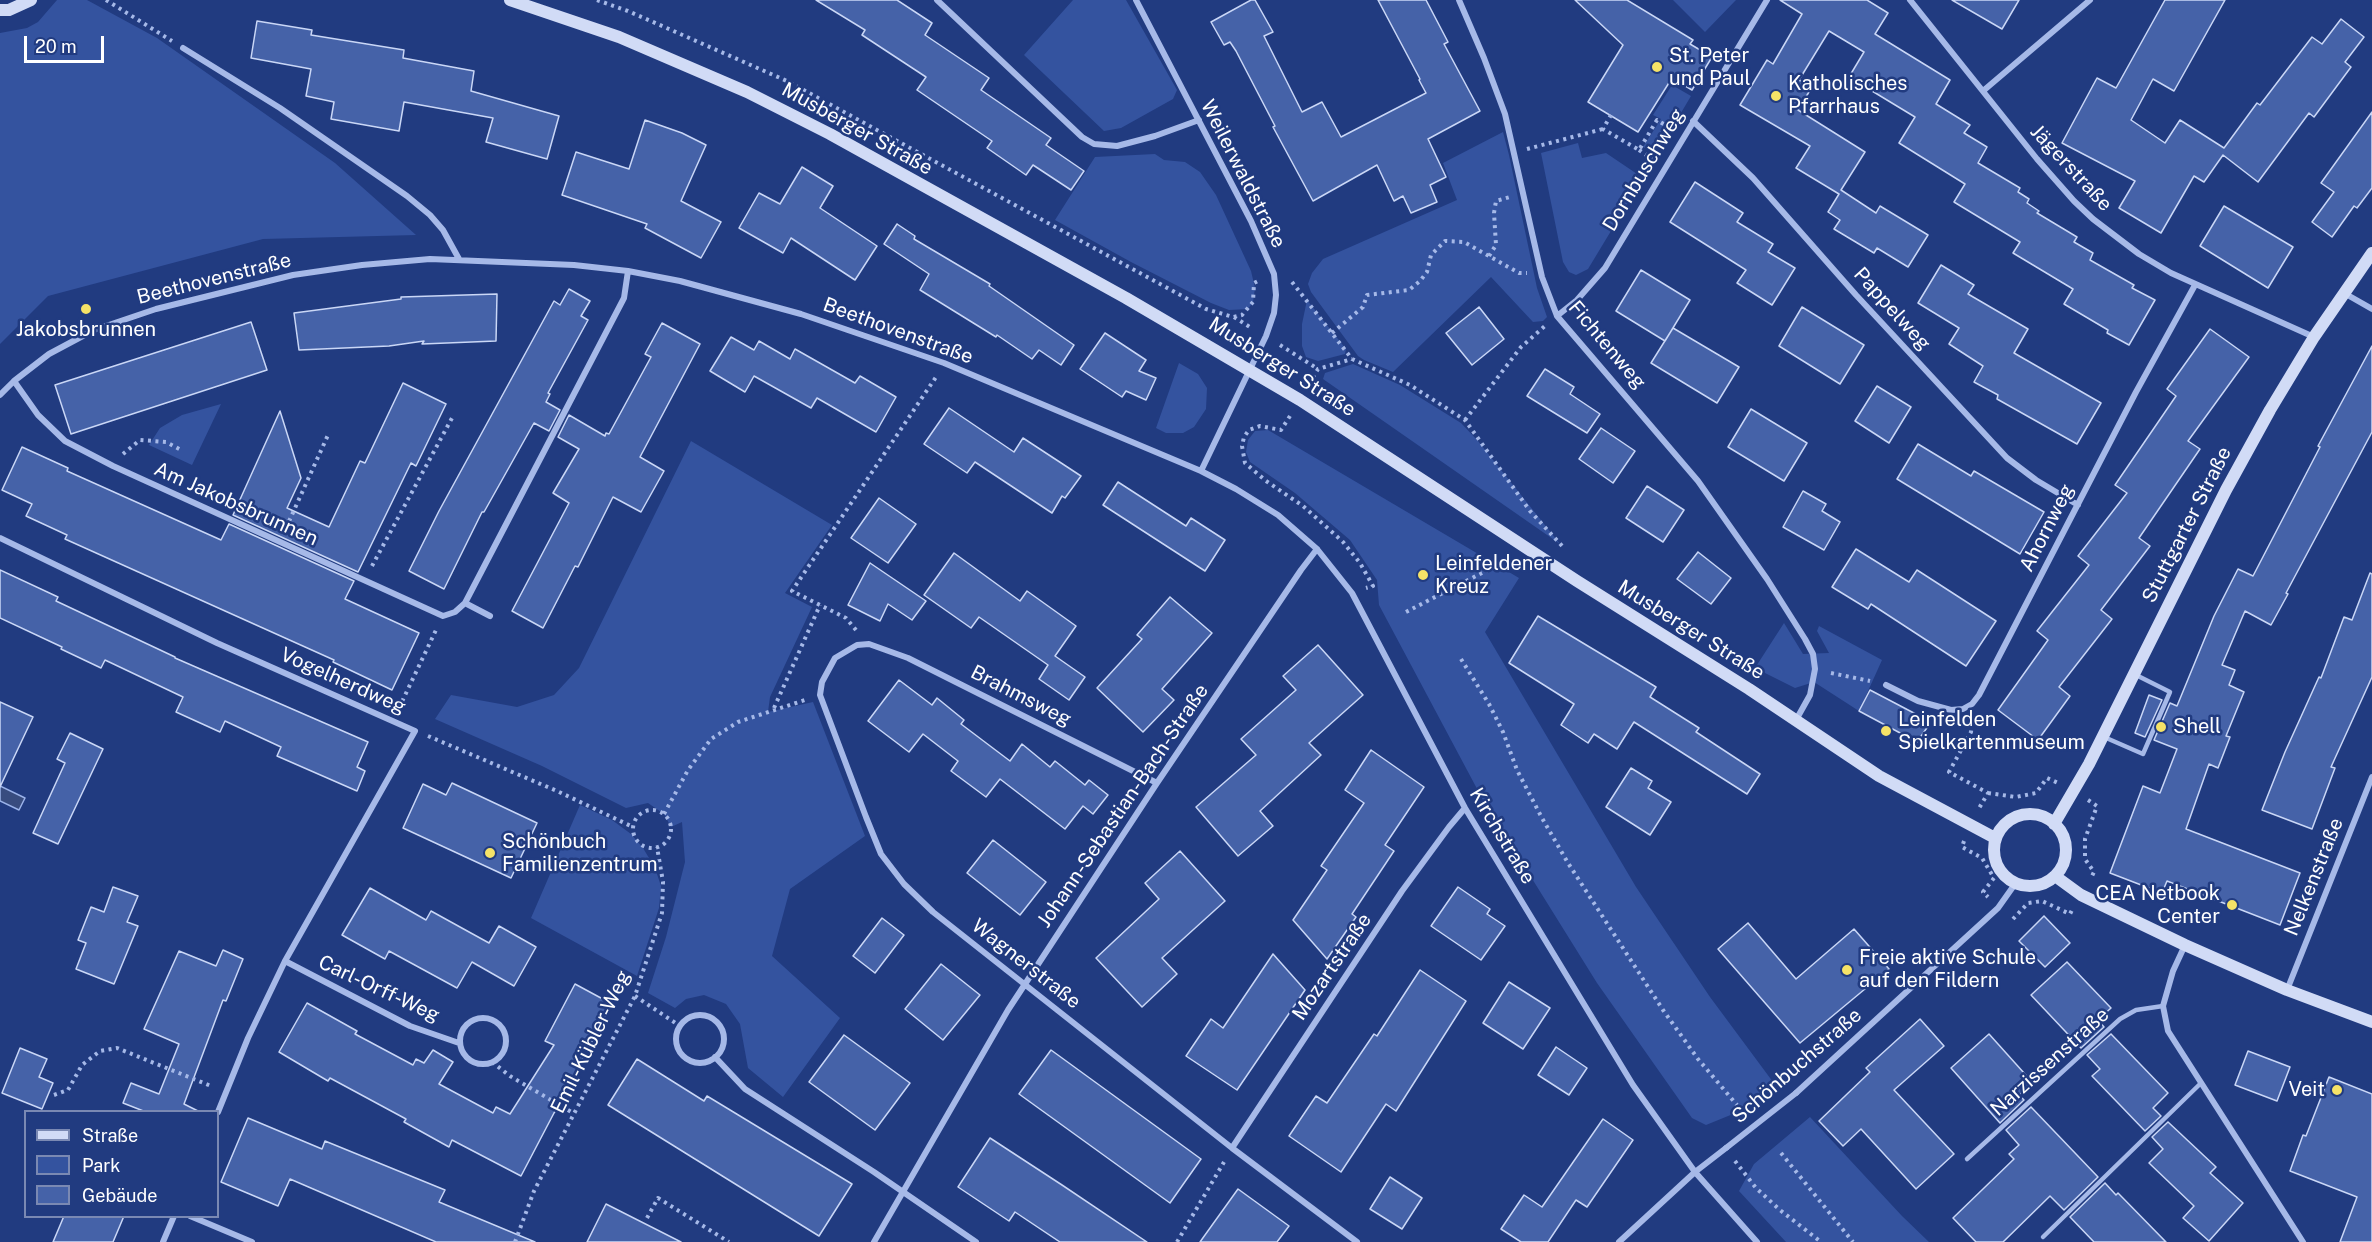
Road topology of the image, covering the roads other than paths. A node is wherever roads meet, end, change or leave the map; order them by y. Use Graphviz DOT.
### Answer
graph roads {
  1 [pos="31,0"];
  2 [pos="510,0"];
  3 [pos="937,0"];
  4 [pos="1136,0"];
  5 [pos="1459,0"];
  6 [pos="1767,0"];
  7 [pos="1910,0"];
  8 [pos="2090,0"];
  9 [pos="0,10"];
  10 [pos="183,48"];
  11 [pos="1983,91"];
  12 [pos="1198,120"];
  13 [pos="1693,121"];
  14 [pos="2372,253"];
  15 [pos="459,259"];
  16 [pos="628,271"];
  17 [pos="2195,285"];
  18 [pos="2344,293"];
  19 [pos="2372,309"];
  20 [pos="1557,316"];
  21 [pos="2314,338"];
  22 [pos="1250,368"];
  23 [pos="14,381"];
  24 [pos="0,395"];
  25 [pos="1201,471"];
  26 [pos="2078,505"];
  27 [pos="0,538"];
  28 [pos="1317,549"];
  29 [pos="465,603"];
  30 [pos="490,616"];
  31 [pos="2133,673"];
  32 [pos="1886,685"];
  33 [pos="820,696"];
  34 [pos="1796,720"];
  35 [pos="2102,736"];
  36 [pos="2372,777"];
  37 [pos="1157,783"];
  38 [pos="1466,808"];
  39 [pos="2054,824"];
  40 [pos="1995,838"];
  41 [pos="2055,876"];
  42 [pos="2015,884"];
  43 [pos="2185,945"];
  44 [pos="285,961"];
  45 [pos="1026,983"];
  46 [pos="2287,990"];
  47 [pos="2163,1006"];
  48 [pos="2372,1022"];
  49 [pos="459,1043"];
  50 [pos="715,1057"];
  51 [pos="2200,1084"];
  52 [pos="219,1110"];
  53 [pos="1232,1148"];
  54 [pos="1967,1159"];
  55 [pos="1695,1172"];
  56 [pos="902,1191"];
  57 [pos="173,1218"];
  58 [pos="195,1218"];
  59 [pos="2043,1237"];
  60 [pos="164,1242"];
  61 [pos="252,1242"];
  62 [pos="874,1242"];
  63 [pos="976,1242"];
  64 [pos="1357,1242"];
  65 [pos="1619,1242"];
  66 [pos="1758,1242"];
  67 [pos="2303,1242"];
  1 -- 9 [label="main road"];
  2 -- 22 [label="main road, Musberger Straße"];
  3 -- 12 [label="street"];
  4 -- 12 [label="street, Weilerwaldstraße"];
  5 -- 20 [label="street, Fichtenweg"];
  6 -- 13 [label="street, Dornbuschweg"];
  7 -- 11 [label="street, Jägerstraße"];
  8 -- 11 [label="street"];
  10 -- 15 [label="street"];
  11 -- 17 [label="street, Jägerstraße"];
  12 -- 22 [label="street, Weilerwaldstraße"];
  13 -- 20 [label="street, Dornbuschweg"];
  13 -- 26 [label="street, Pappelweg"];
  14 -- 18 [label="main road, Stuttgarter Straße"];
  15 -- 16 [label="street, Beethovenstraße"];
  15 -- 23 [label="street, Beethovenstraße"];
  16 -- 25 [label="street, Beethovenstraße"];
  16 -- 29 [label="street"];
  17 -- 21 [label="street, Jägerstraße"];
  17 -- 26 [label="street, Ahornweg"];
  18 -- 19 [label="street"];
  18 -- 21 [label="main road, Stuttgarter Straße"];
  20 -- 34 [label="street, Fichtenweg"];
  21 -- 31 [label="main road, Stuttgarter Straße"];
  22 -- 25 [label="street"];
  22 -- 34 [label="main road, Musberger Straße"];
  23 -- 24 [label="street, Beethovenstraße"];
  23 -- 29 [label="street, Am Jakobsbrunnen"];
  25 -- 28 [label="street, Kirchstraße"];
  26 -- 32 [label="street, Ahornweg"];
  27 -- 44 [label="street, Vogelherdweg"];
  28 -- 37 [label="street, Johann-Sebastian-Bach-Straße"];
  28 -- 38 [label="street, Kirchstraße"];
  29 -- 30 [label="street"];
  31 -- 35 [label="main road, Stuttgarter Straße"];
  31 -- 35 [label="lane"];
  33 -- 37 [label="street, Brahmsweg"];
  33 -- 45 [label="street, Wagnerstraße"];
  34 -- 40 [label="main road, Musberger Straße"];
  35 -- 39 [label="main road, Stuttgarter Straße"];
  36 -- 46 [label="street, Nelkenstraße"];
  37 -- 45 [label="street, Johann-Sebastian-Bach-Straße"];
  38 -- 53 [label="street, Mozartstraße"];
  38 -- 55 [label="street, Kirchstraße"];
  39 -- 40 [label="main road"];
  39 -- 41 [label="main road"];
  40 -- 42 [label="main road"];
  41 -- 42 [label="main road"];
  41 -- 43 [label="main road"];
  42 -- 55 [label="street, Schönbuchstraße, bridge"];
  43 -- 46 [label="main road"];
  43 -- 47 [label="street"];
  44 -- 49 [label="street, Carl-Orff-Weg"];
  44 -- 52 [label="street, Vogelherdweg"];
  45 -- 53 [label="street, Wagnerstraße"];
  45 -- 56 [label="street, Johann-Sebastian-Bach-Straße"];
  46 -- 48 [label="main road"];
  47 -- 51 [label="street"];
  47 -- 54 [label="lane, Narzissenstraße"];
  49 -- 49 [label="street, Carl-Orff-Weg"];
  50 -- 50 [label="street"];
  50 -- 56 [label="street"];
  51 -- 59 [label="lane"];
  51 -- 67 [label="street"];
  53 -- 64 [label="street, Wagnerstraße"];
  55 -- 65 [label="street, Schönbuchstraße"];
  55 -- 66 [label="street, Kirchstraße"];
  56 -- 62 [label="street, Johann-Sebastian-Bach-Straße"];
  56 -- 63 [label="street"];
  57 -- 60 [label="street"];
  58 -- 61 [label="street"];
}
